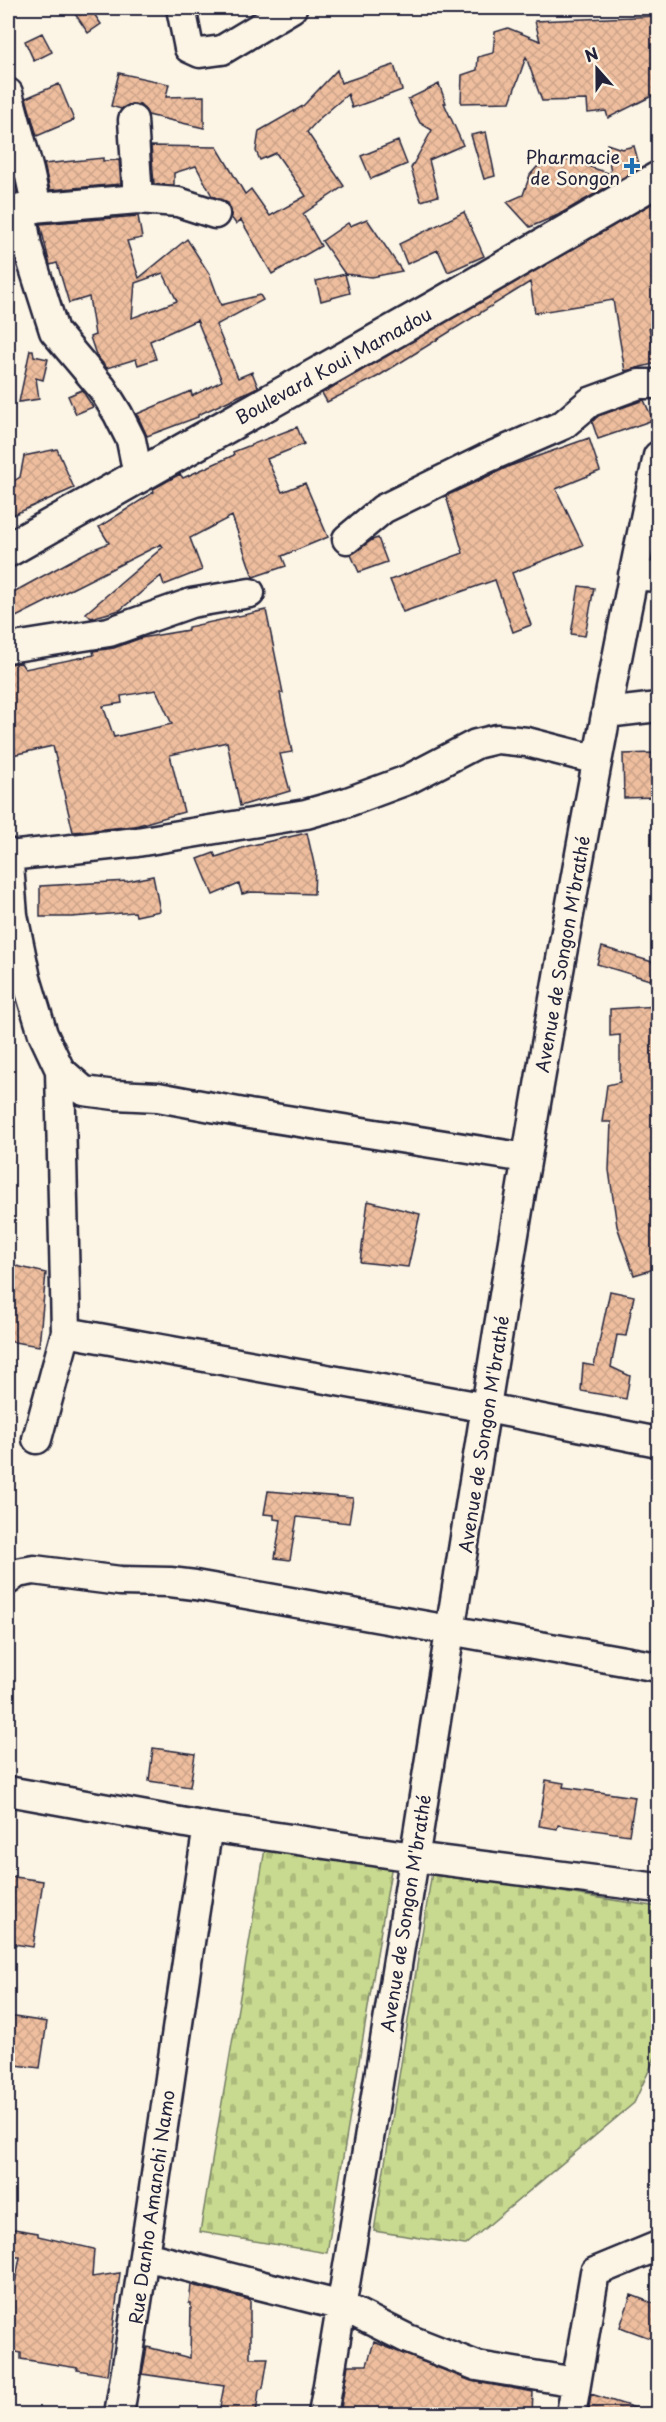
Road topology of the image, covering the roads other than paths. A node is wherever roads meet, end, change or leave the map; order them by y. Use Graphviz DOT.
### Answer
graph roads {
  1 [pos="181,8"];
  2 [pos="292,8"];
  3 [pos="8,93"];
  4 [pos="133,120"];
  5 [pos="658,179"];
  6 [pos="138,199"];
  7 [pos="22,210"];
  8 [pos="215,214"];
  9 [pos="658,384"];
  10 [pos="658,456"];
  11 [pos="138,475"];
  12 [pos="347,539"];
  13 [pos="10,543"];
  14 [pos="646,576"];
  15 [pos="250,593"];
  16 [pos="8,648"];
  17 [pos="658,707"];
  18 [pos="606,713"];
  19 [pos="597,760"];
  20 [pos="8,855"];
  21 [pos="60,1070"];
  22 [pos="526,1158"];
  23 [pos="66,1332"];
  24 [pos="487,1408"];
  25 [pos="37,1439"];
  26 [pos="658,1442"];
  27 [pos="8,1580"];
  28 [pos="451,1629"];
  29 [pos="658,1667"];
  30 [pos="8,1791"];
  31 [pos="208,1827"];
  32 [pos="414,1857"];
  33 [pos="658,1888"];
  34 [pos="658,2246"];
  35 [pos="146,2256"];
  36 [pos="342,2306"];
  37 [pos="576,2382"];
  38 [pos="119,2415"];
  39 [pos="323,2415"];
  40 [pos="571,2415"];
  1 -- 2 [label="street"];
  3 -- 7 [label="street"];
  4 -- 6 [label="street"];
  5 -- 11 [label="main road, Boulevard Koui Mamadou"];
  6 -- 7 [label="street"];
  6 -- 8 [label="street"];
  7 -- 11 [label="street"];
  9 -- 12 [label="street"];
  10 -- 14 [label="street, Avenue de Songon M'brathé"];
  11 -- 13 [label="main road, Boulevard Koui Mamadou"];
  14 -- 18 [label="street, Avenue de Songon M'brathé"];
  15 -- 16 [label="street"];
  17 -- 18 [label="street"];
  18 -- 19 [label="street, Avenue de Songon M'brathé"];
  19 -- 20 [label="street"];
  19 -- 22 [label="street, Avenue de Songon M'brathé"];
  20 -- 21 [label="street"];
  21 -- 22 [label="street"];
  21 -- 23 [label="street"];
  22 -- 24 [label="street, Avenue de Songon M'brathé"];
  23 -- 24 [label="street"];
  23 -- 25 [label="street"];
  24 -- 26 [label="street"];
  24 -- 28 [label="street, Avenue de Songon M'brathé"];
  27 -- 28 [label="street"];
  28 -- 29 [label="street"];
  28 -- 32 [label="street, Avenue de Songon M'brathé"];
  30 -- 31 [label="street"];
  31 -- 32 [label="street"];
  31 -- 35 [label="street, Rue Danho Amanchi Namo"];
  32 -- 33 [label="street"];
  32 -- 36 [label="street, Avenue de Songon M'brathé"];
  34 -- 37 [label="street"];
  35 -- 36 [label="street"];
  35 -- 38 [label="street, Rue Danho Amanchi Namo"];
  36 -- 37 [label="street"];
  36 -- 39 [label="street, Avenue de Songon M'brathé"];
  37 -- 40 [label="street"];
}
